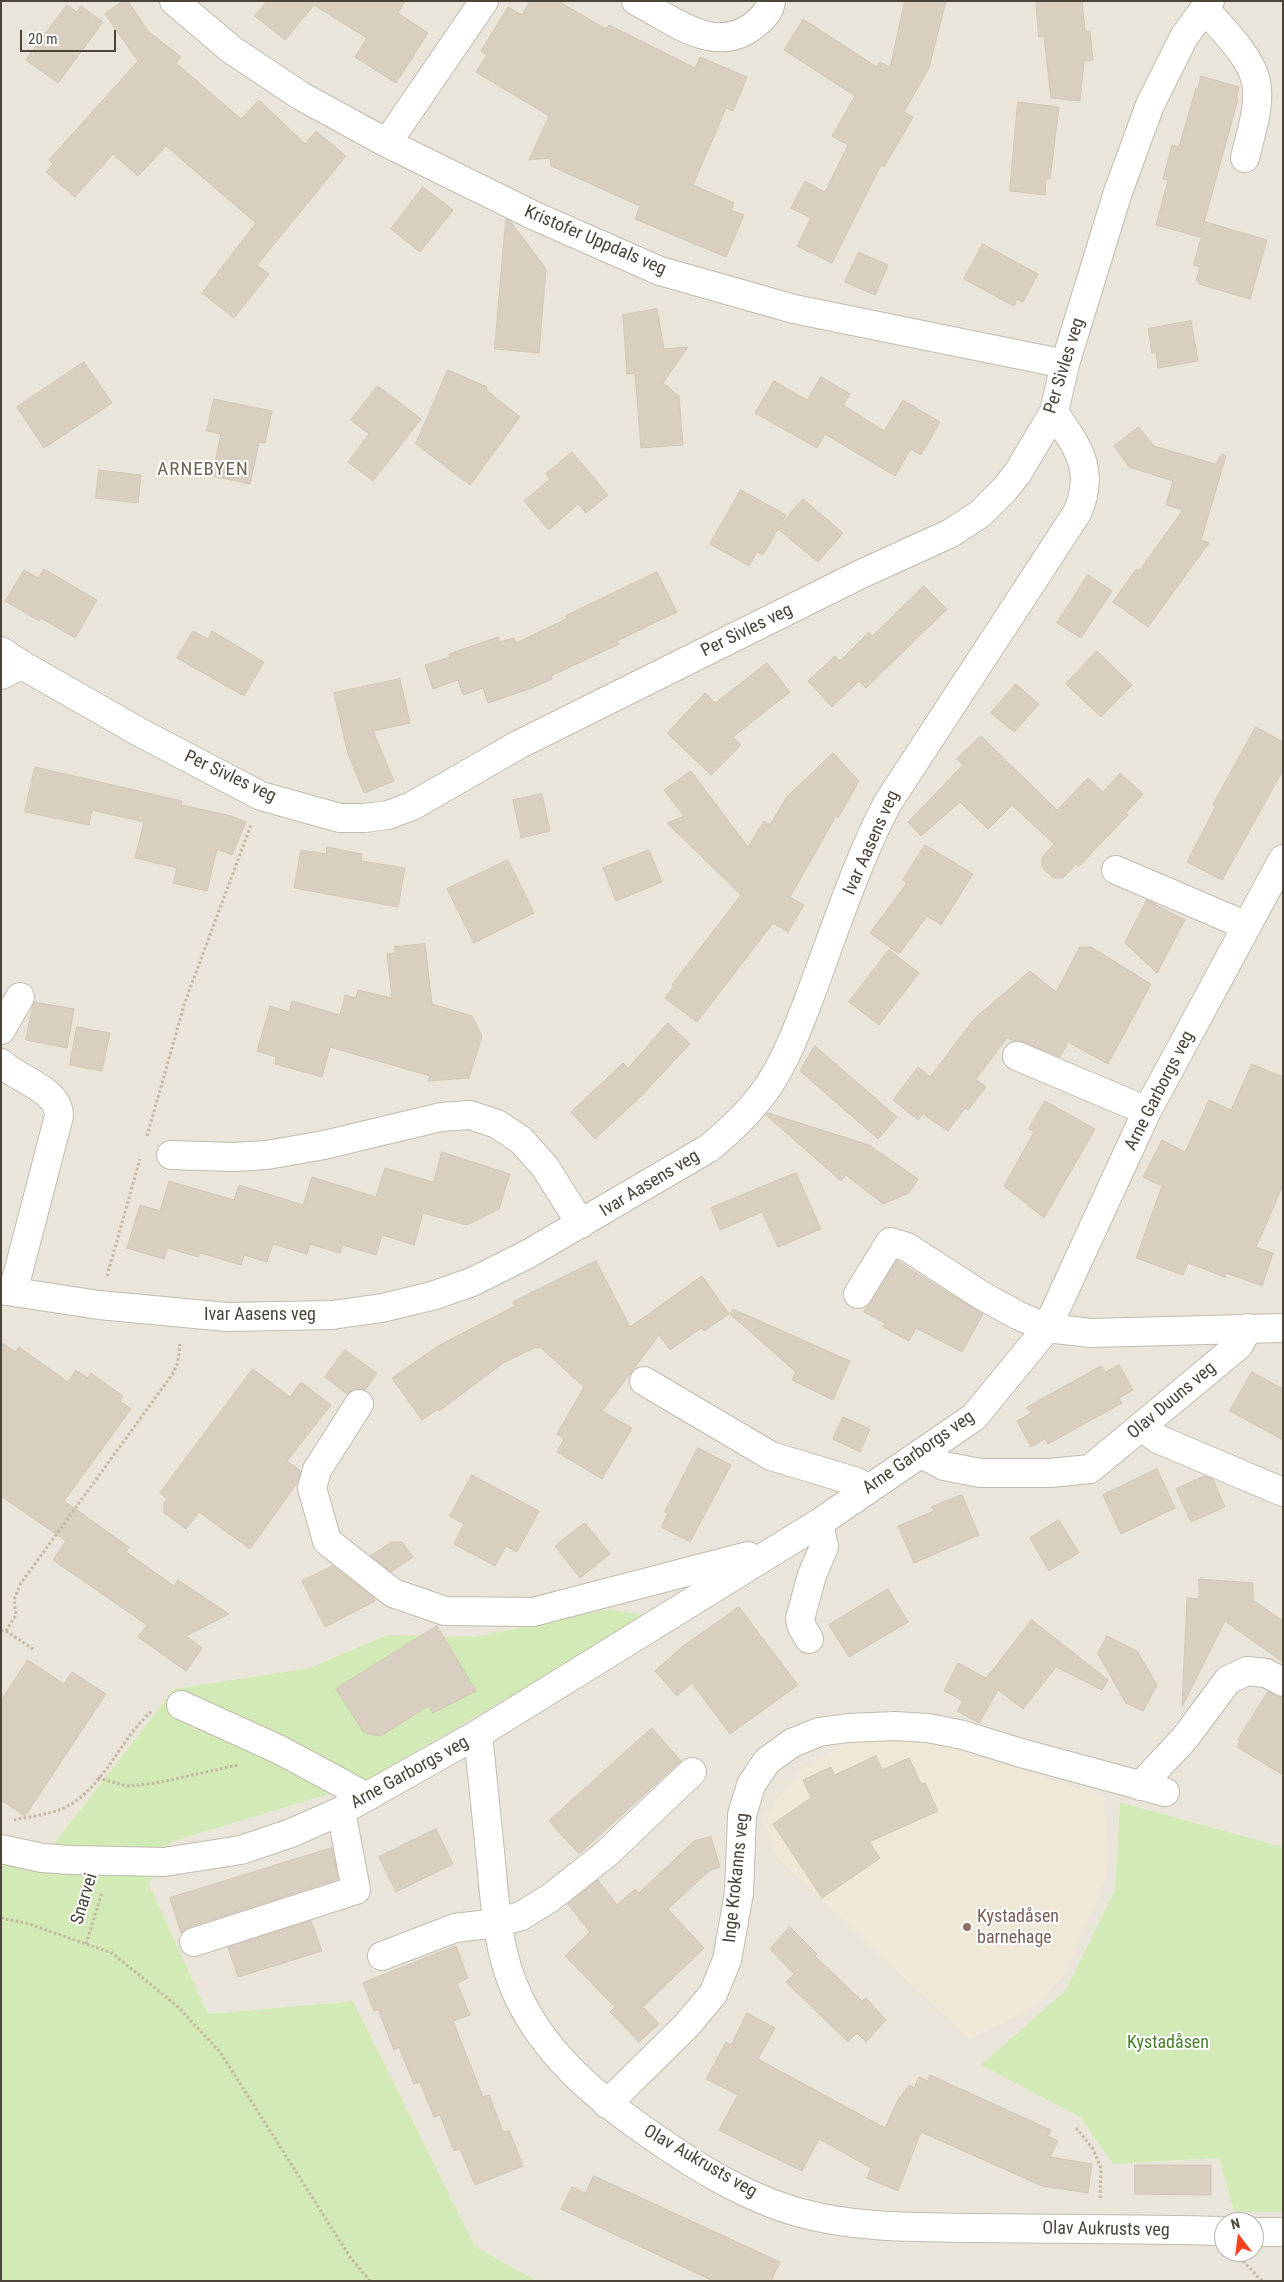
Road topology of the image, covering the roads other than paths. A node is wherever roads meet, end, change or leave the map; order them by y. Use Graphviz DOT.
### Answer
graph roads {
  1 [pos="174,1"];
  2 [pos="484,1"];
  3 [pos="636,1"];
  4 [pos="771,1"];
  5 [pos="1207,5"];
  6 [pos="387,143"];
  7 [pos="1245,158"];
  8 [pos="1065,364"];
  9 [pos="1054,412"];
  10 [pos="8,664"];
  11 [pos="1283,859"];
  12 [pos="1116,870"];
  13 [pos="1247,926"];
  14 [pos="20,997"];
  15 [pos="1,1030"];
  16 [pos="1017,1056"];
  17 [pos="1,1063"];
  18 [pos="1147,1111"];
  19 [pos="171,1155"];
  20 [pos="581,1224"];
  21 [pos="7,1291"];
  22 [pos="858,1294"];
  23 [pos="1047,1328"];
  24 [pos="1248,1328"];
  25 [pos="1283,1328"];
  26 [pos="644,1381"];
  27 [pos="359,1404"];
  28 [pos="1142,1427"];
  29 [pos="922,1454"];
  30 [pos="866,1491"];
  31 [pos="1283,1492"];
  32 [pos="819,1523"];
  33 [pos="774,1549"];
  34 [pos="808,1639"];
  35 [pos="1283,1682"];
  36 [pos="181,1705"];
  37 [pos="478,1734"];
  38 [pos="692,1772"];
  39 [pos="367,1798"];
  40 [pos="341,1811"];
  41 [pos="1,1850"];
  42 [pos="497,1923"];
  43 [pos="194,1942"];
  44 [pos="382,1956"];
  45 [pos="607,2104"];
  46 [pos="1214,2231"];
  47 [pos="1264,2232"];
  48 [pos="1283,2232"];
  1 -- 6 [label="street, Kristofer Uppdals veg"];
  2 -- 6 [label="street"];
  3 -- 4 [label="street"];
  5 -- 7 [label="street"];
  5 -- 8 [label="street, Per Sivles veg"];
  6 -- 8 [label="street, Kristofer Uppdals veg"];
  8 -- 9 [label="street, Per Sivles veg"];
  9 -- 10 [label="street, Per Sivles veg"];
  9 -- 20 [label="street, Ivar Aasens veg"];
  11 -- 13 [label="street, Arne Garborgs veg"];
  12 -- 13 [label="street"];
  13 -- 18 [label="street, Arne Garborgs veg"];
  14 -- 15 [label="street"];
  16 -- 18 [label="street"];
  17 -- 21 [label="street, Ivar Aasens veg"];
  18 -- 23 [label="street, Arne Garborgs veg"];
  19 -- 20 [label="street, Ivar Aasens veg"];
  20 -- 21 [label="street, Ivar Aasens veg"];
  22 -- 23 [label="street"];
  23 -- 24 [label="street"];
  23 -- 29 [label="street, Arne Garborgs veg"];
  24 -- 25 [label="street"];
  24 -- 28 [label="street, Olav Duuns veg"];
  26 -- 30 [label="street"];
  27 -- 33 [label="street, Arne Garborgs veg"];
  28 -- 29 [label="street, Olav Duuns veg"];
  28 -- 31 [label="street"];
  29 -- 30 [label="street, Arne Garborgs veg"];
  30 -- 32 [label="street, Arne Garborgs veg"];
  32 -- 33 [label="street, Arne Garborgs veg"];
  32 -- 34 [label="street"];
  33 -- 37 [label="street, Arne Garborgs veg"];
  35 -- 45 [label="street, Inge Krokanns veg"];
  36 -- 39 [label="street"];
  37 -- 39 [label="street, Arne Garborgs veg"];
  37 -- 42 [label="street, Olav Aukrusts veg"];
  38 -- 42 [label="street"];
  39 -- 40 [label="street, Arne Garborgs veg"];
  40 -- 41 [label="street, Arne Garborgs veg"];
  40 -- 43 [label="street"];
  42 -- 44 [label="street"];
  42 -- 45 [label="street, Olav Aukrusts veg"];
  45 -- 46 [label="street, Olav Aukrusts veg"];
  47 -- 48 [label="street"];
}
